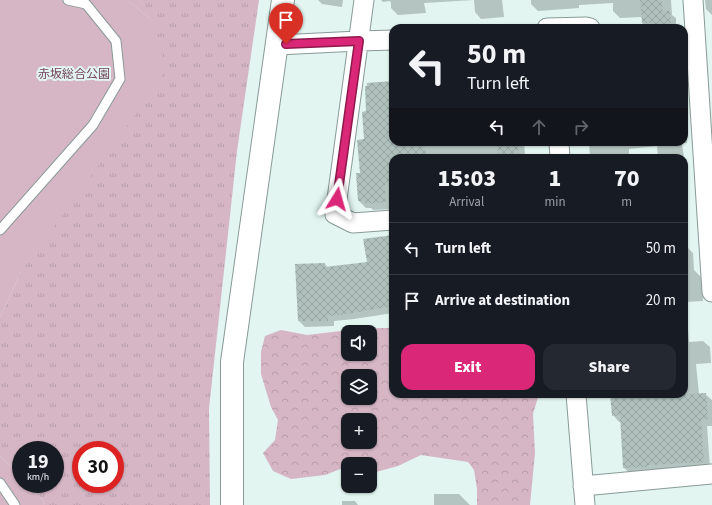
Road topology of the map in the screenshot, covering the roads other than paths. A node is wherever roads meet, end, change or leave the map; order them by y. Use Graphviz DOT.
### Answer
graph roads {
  1 [pos="68,0"];
  2 [pos="283,0"];
  3 [pos="364,0"];
  4 [pos="693,0"];
  5 [pos="389,40"];
  6 [pos="359,41"];
  7 [pos="277,45"];
  8 [pos="690,57"];
  9 [pos="712,70"];
  10 [pos="389,220"];
  11 [pos="0,230"];
  12 [pos="712,292"];
  13 [pos="576,398"];
  14 [pos="712,474"];
  15 [pos="0,482"];
  16 [pos="583,486"];
  17 [pos="15,505"];
  18 [pos="232,505"];
  19 [pos="585,505"];
  1 -- 11 [label="lane"];
  2 -- 7 [label="street"];
  3 -- 6 [label="street"];
  4 -- 8 [label="street"];
  5 -- 6 [label="street"];
  6 -- 7 [label="street"];
  6 -- 10 [label="street"];
  7 -- 18 [label="street"];
  8 -- 9 [label="street"];
  8 -- 12 [label="street"];
  13 -- 16 [label="street"];
  14 -- 16 [label="street"];
  15 -- 17 [label="lane"];
  16 -- 19 [label="street"];
}
